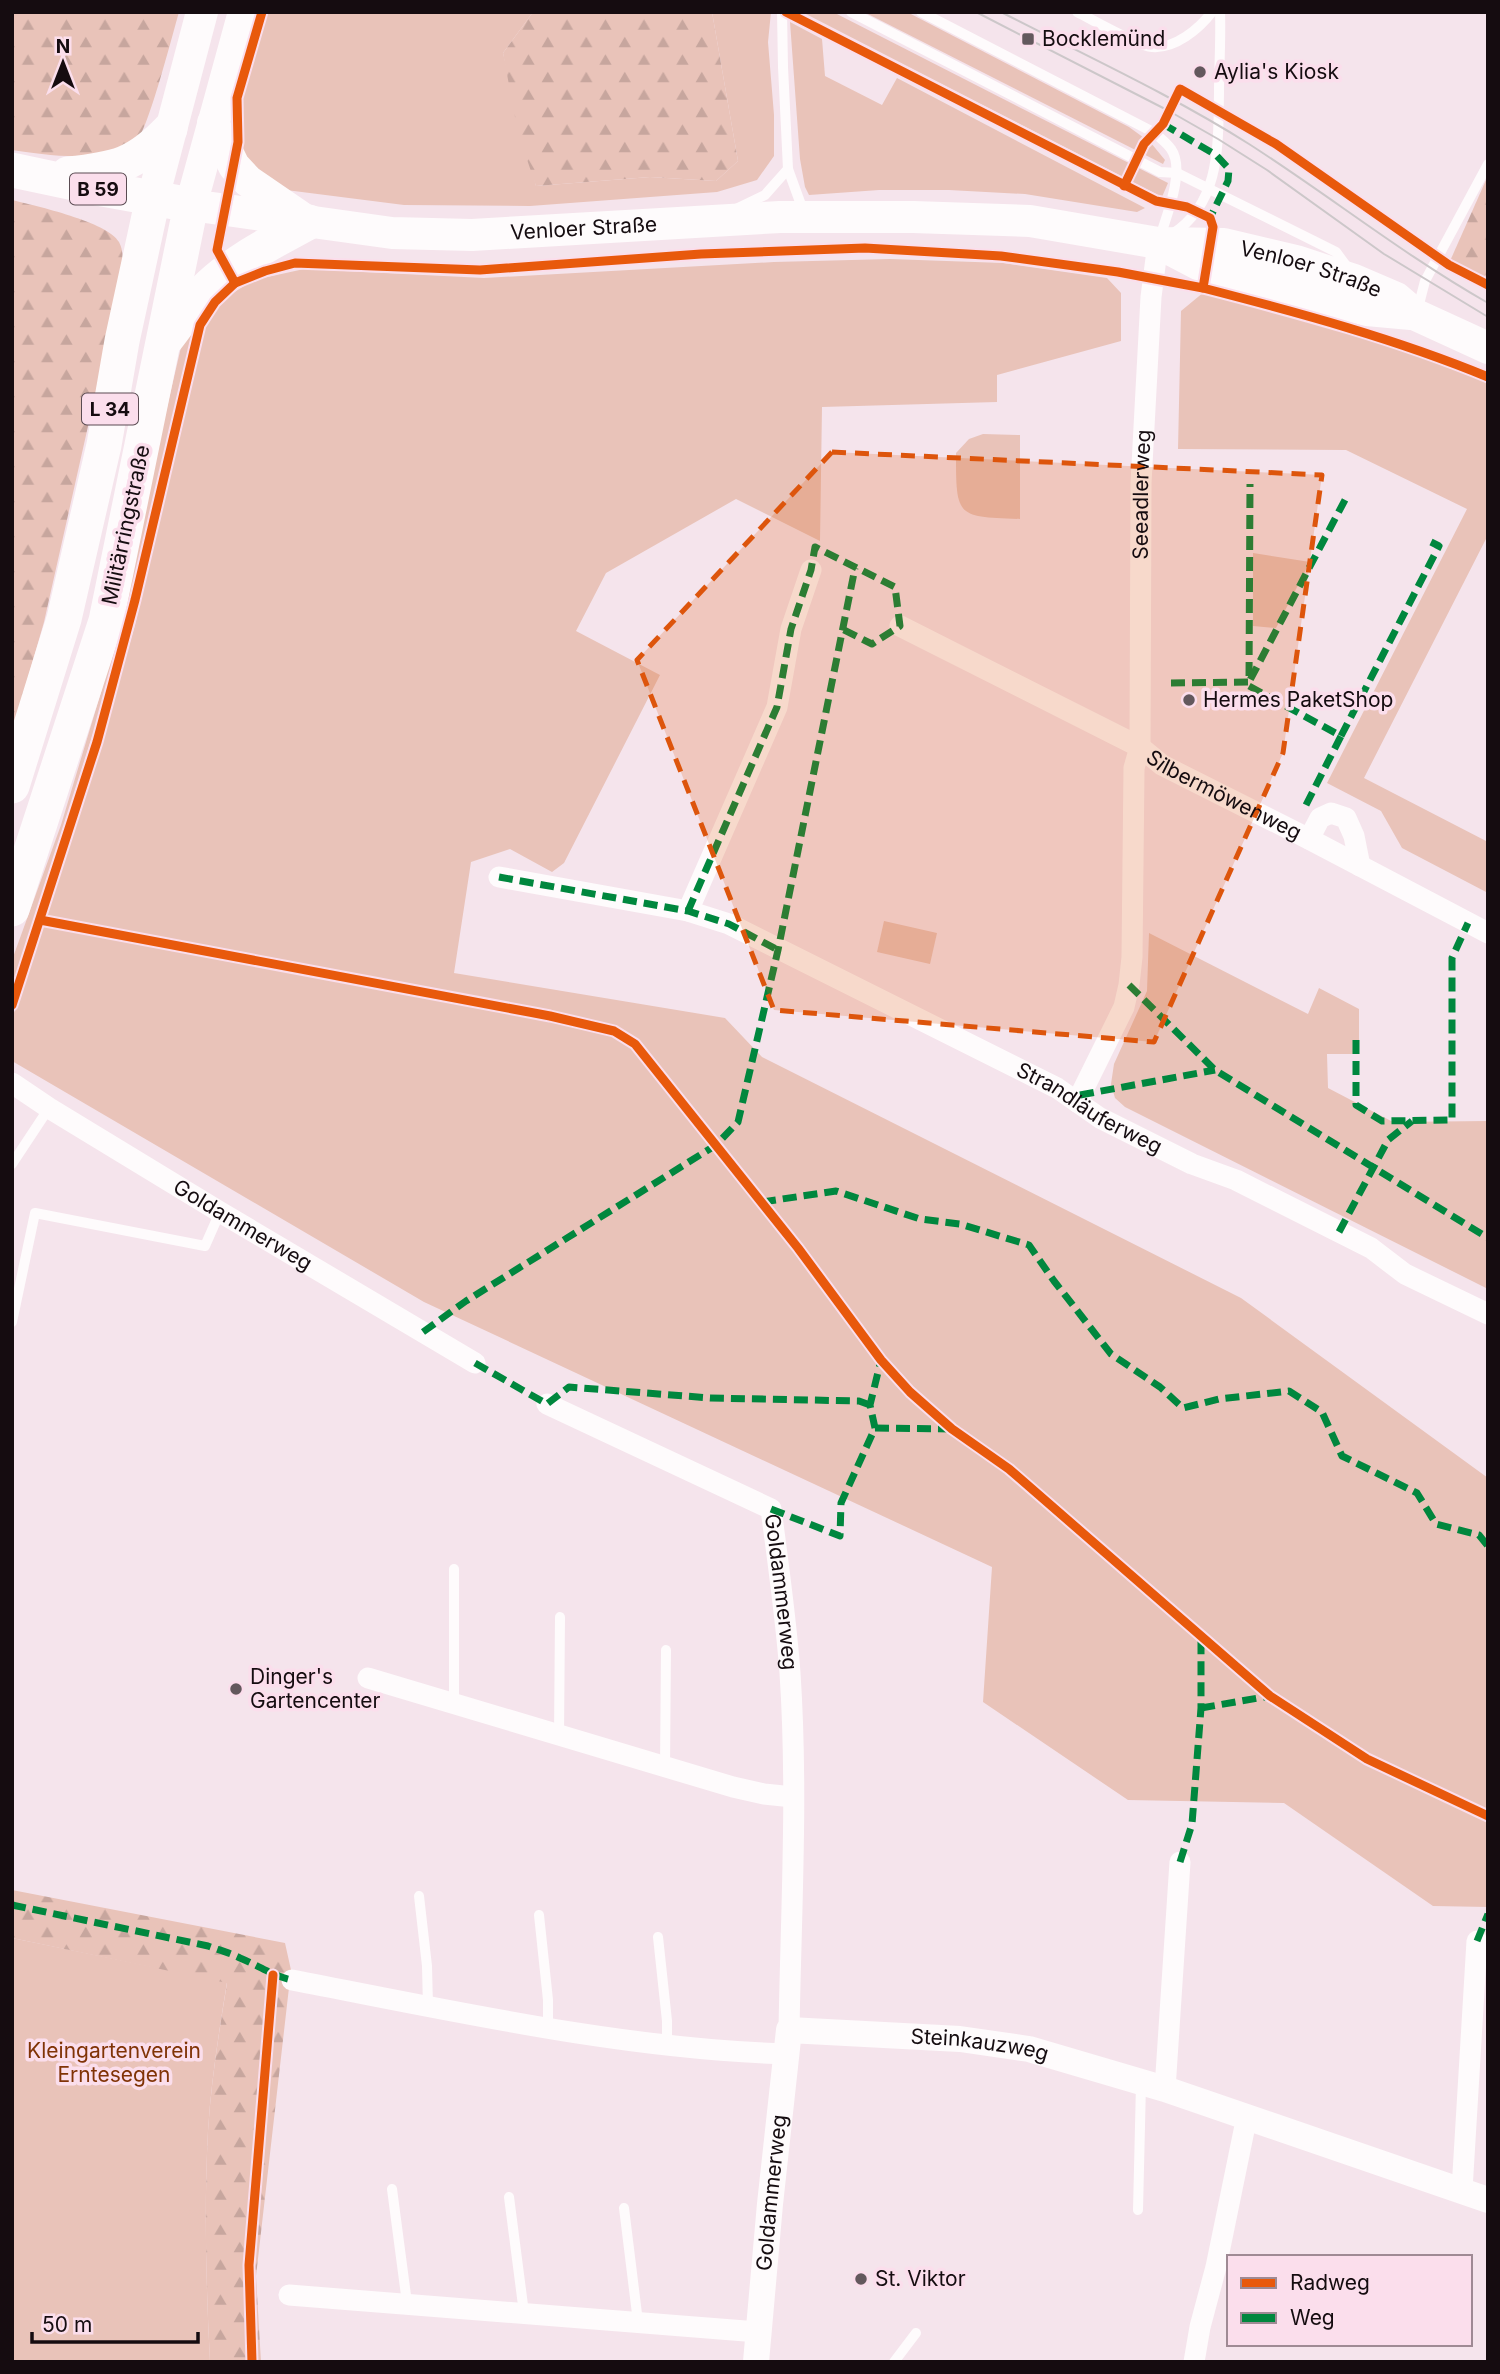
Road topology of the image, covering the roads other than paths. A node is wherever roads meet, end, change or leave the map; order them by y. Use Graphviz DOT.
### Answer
graph roads {
  1 [pos="202,12"];
  2 [pos="244,12"];
  3 [pos="782,12"];
  4 [pos="851,12"];
  5 [pos="921,12"];
  6 [pos="1077,12"];
  7 [pos="1212,12"];
  8 [pos="1220,12"];
  9 [pos="213,124"];
  10 [pos="170,129"];
  11 [pos="1488,164"];
  12 [pos="788,169"];
  13 [pos="28,173"];
  14 [pos="1177,173"];
  15 [pos="1209,187"];
  16 [pos="153,198"];
  17 [pos="191,205"];
  18 [pos="806,217"];
  19 [pos="309,222"];
  20 [pos="709,222"];
  21 [pos="1158,243"];
  22 [pos="1354,280"];
  23 [pos="1416,315"];
  24 [pos="163,344"];
  25 [pos="1488,348"];
  26 [pos="811,570"];
  27 [pos="900,626"];
  28 [pos="1139,747"];
  29 [pos="12,786"];
  30 [pos="1309,839"];
  31 [pos="1360,866"];
  32 [pos="499,877"];
  33 [pos="12,909"];
  34 [pos="688,911"];
  35 [pos="1488,933"];
  36 [pos="12,1083"];
  37 [pos="1077,1102"];
  38 [pos="49,1108"];
  39 [pos="12,1164"];
  40 [pos="220,1212"];
  41 [pos="1488,1314"];
  42 [pos="12,1322"];
  43 [pos="475,1363"];
  44 [pos="547,1404"];
  45 [pos="454,1569"];
  46 [pos="560,1617"];
  47 [pos="666,1650"];
  48 [pos="368,1678"];
  49 [pos="454,1703"];
  50 [pos="559,1735"];
  51 [pos="665,1767"];
  52 [pos="793,1797"];
  53 [pos="1180,1862"];
  54 [pos="419,1896"];
  55 [pos="539,1915"];
  56 [pos="658,1937"];
  57 [pos="1477,1941"];
  58 [pos="292,1980"];
  59 [pos="428,2006"];
  60 [pos="548,2027"];
  61 [pos="788,2042"];
  62 [pos="667,2046"];
  63 [pos="1153,2085"];
  64 [pos="1247,2116"];
  65 [pos="392,2189"];
  66 [pos="1462,2190"];
  67 [pos="509,2197"];
  68 [pos="1488,2200"];
  69 [pos="624,2208"];
  70 [pos="1138,2210"];
  71 [pos="289,2295"];
  72 [pos="407,2304"];
  73 [pos="524,2313"];
  74 [pos="638,2322"];
  75 [pos="758,2332"];
  76 [pos="916,2333"];
  77 [pos="756,2362"];
  78 [pos="894,2362"];
  79 [pos="1194,2362"];
  1 -- 10 [label="main road, L 34"];
  2 -- 9 [label="main road, Militärringstraße / L 34"];
  3 -- 12 [label="lane"];
  4 -- 14 [label="lane"];
  5 -- 14 [label="lane"];
  6 -- 7 [label="lane"];
  8 -- 15 [label="lane"];
  9 -- 17 [label="main road, Militärringstraße / L 34"];
  9 -- 19 [label="main road"];
  10 -- 13 [label="main road"];
  10 -- 16 [label="main road, L 34"];
  11 -- 23 [label="lane"];
  12 -- 18 [label="lane"];
  12 -- 20 [label="lane"];
  13 -- 16 [label="main road, Venloer Straße / B 59"];
  14 -- 15 [label="lane"];
  14 -- 21 [label="lane"];
  15 -- 21 [label="lane"];
  15 -- 22 [label="lane"];
  16 -- 17 [label="main road, Venloer Straße / B 59"];
  16 -- 29 [label="main road, Militärringstraße / L 34"];
  17 -- 19 [label="main road, Venloer Straße"];
  17 -- 24 [label="main road, Militärringstraße / L 34"];
  18 -- 20 [label="main road, Venloer Straße"];
  18 -- 21 [label="main road, Venloer Straße"];
  19 -- 20 [label="main road, Venloer Straße"];
  19 -- 24 [label="main road"];
  21 -- 22 [label="main road, Venloer Straße"];
  21 -- 23 [label="main road, Venloer Straße"];
  21 -- 28 [label="street, Seeadlerweg"];
  22 -- 23 [label="main road, Venloer Straße"];
  23 -- 25 [label="main road, Venloer Straße"];
  24 -- 33 [label="main road, Militärringstraße / L 34"];
  26 -- 34 [label="street"];
  27 -- 28 [label="street"];
  28 -- 30 [label="street, Silbermöwenweg"];
  28 -- 37 [label="street, Seeadlerweg"];
  30 -- 31 [label="street, Silbermöwenweg"];
  30 -- 31 [label="street, Silbermöwenweg"];
  31 -- 35 [label="street, Silbermöwenweg"];
  32 -- 34 [label="street, Strandläuferweg"];
  34 -- 37 [label="street, Strandläuferweg"];
  36 -- 38 [label="street, Goldammerweg"];
  37 -- 41 [label="street, Strandläuferweg"];
  38 -- 39 [label="lane"];
  38 -- 40 [label="street, Goldammerweg"];
  40 -- 42 [label="lane"];
  40 -- 43 [label="street, Goldammerweg"];
  44 -- 52 [label="street, Goldammerweg"];
  45 -- 49 [label="lane"];
  46 -- 50 [label="lane"];
  47 -- 51 [label="lane"];
  48 -- 49 [label="street"];
  49 -- 50 [label="street"];
  50 -- 51 [label="street"];
  51 -- 52 [label="street"];
  52 -- 61 [label="street, Goldammerweg"];
  53 -- 63 [label="street"];
  54 -- 59 [label="lane"];
  55 -- 60 [label="lane"];
  56 -- 62 [label="lane"];
  57 -- 66 [label="street"];
  58 -- 59 [label="street"];
  59 -- 60 [label="street"];
  60 -- 62 [label="street"];
  61 -- 62 [label="street"];
  61 -- 63 [label="street, Steinkauzweg"];
  61 -- 75 [label="street, Goldammerweg"];
  63 -- 64 [label="street, Steinkauzweg"];
  63 -- 70 [label="lane"];
  64 -- 66 [label="street, Steinkauzweg"];
  64 -- 79 [label="street"];
  65 -- 72 [label="lane"];
  66 -- 68 [label="street, Steinkauzweg"];
  67 -- 73 [label="lane"];
  69 -- 74 [label="lane"];
  71 -- 72 [label="street"];
  72 -- 73 [label="street"];
  73 -- 74 [label="street"];
  74 -- 75 [label="street"];
  75 -- 77 [label="street, Goldammerweg"];
  76 -- 78 [label="lane"];
}
